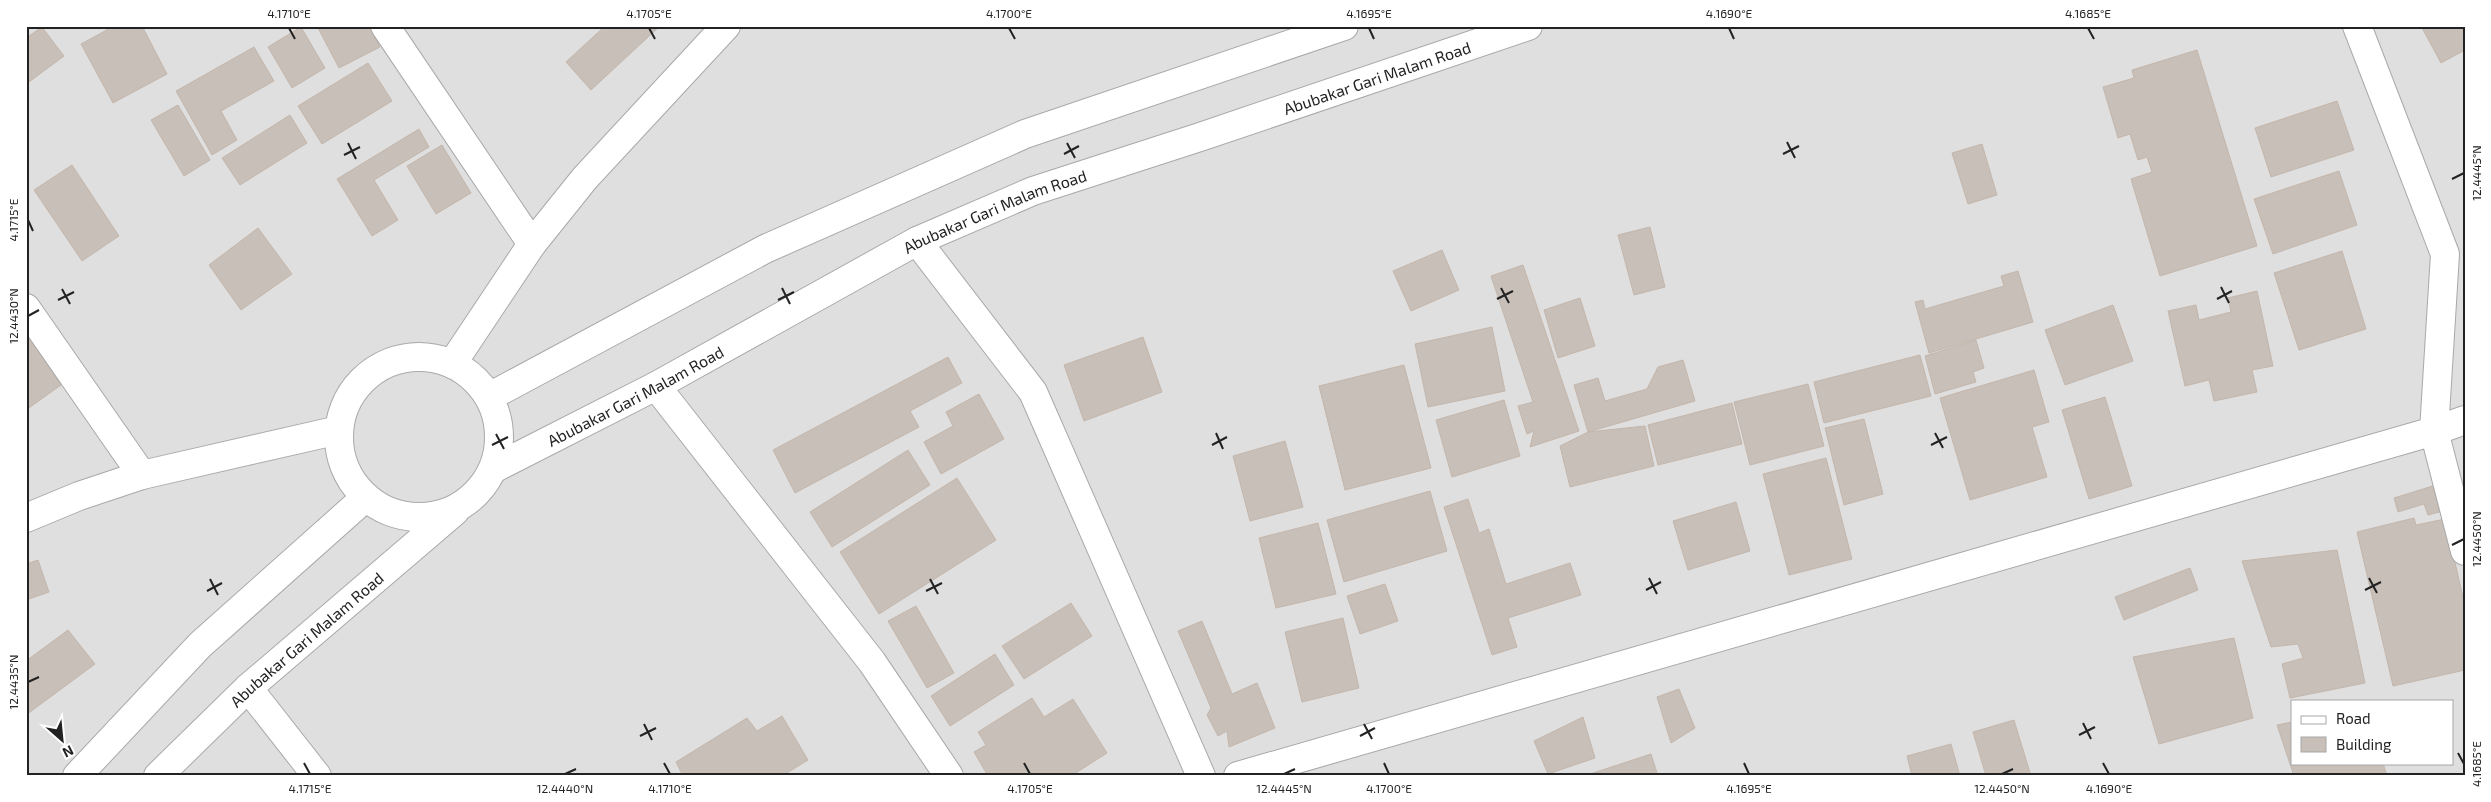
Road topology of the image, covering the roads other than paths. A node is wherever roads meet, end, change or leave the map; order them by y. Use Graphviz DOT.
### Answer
graph roads {
  1 [pos="385,26"];
  2 [pos="726,26"];
  3 [pos="1344,26"];
  4 [pos="1528,26"];
  5 [pos="2357,26"];
  6 [pos="917,241"];
  7 [pos="532,244"];
  8 [pos="26,308"];
  9 [pos="452,364"];
  10 [pos="656,386"];
  11 [pos="489,397"];
  12 [pos="2465,420"];
  13 [pos="339,430"];
  14 [pos="2434,431"];
  15 [pos="493,469"];
  16 [pos="142,475"];
  17 [pos="366,497"];
  18 [pos="460,507"];
  19 [pos="26,518"];
  20 [pos="2465,551"];
  21 [pos="248,688"];
  22 [pos="77,776"];
  23 [pos="158,776"];
  24 [pos="317,776"];
  25 [pos="949,776"];
  26 [pos="1201,776"];
  27 [pos="1238,776"];
  1 -- 7 [label="street"];
  2 -- 7 [label="street"];
  3 -- 11 [label="street"];
  4 -- 6 [label="street, Abubakar Gari Malam Road"];
  5 -- 14 [label="street"];
  6 -- 10 [label="street, Abubakar Gari Malam Road"];
  6 -- 26 [label="street"];
  7 -- 9 [label="street"];
  8 -- 16 [label="street"];
  9 -- 11 [label="street"];
  9 -- 13 [label="street"];
  10 -- 15 [label="street, Abubakar Gari Malam Road"];
  10 -- 25 [label="street"];
  11 -- 15 [label="street"];
  12 -- 14 [label="street"];
  13 -- 16 [label="street"];
  13 -- 17 [label="street"];
  14 -- 20 [label="street"];
  14 -- 27 [label="street"];
  15 -- 18 [label="street"];
  16 -- 19 [label="street"];
  17 -- 18 [label="street"];
  17 -- 22 [label="street"];
  18 -- 21 [label="street, Abubakar Gari Malam Road"];
  21 -- 23 [label="street, Abubakar Gari Malam Road"];
  21 -- 24 [label="street"];
}
